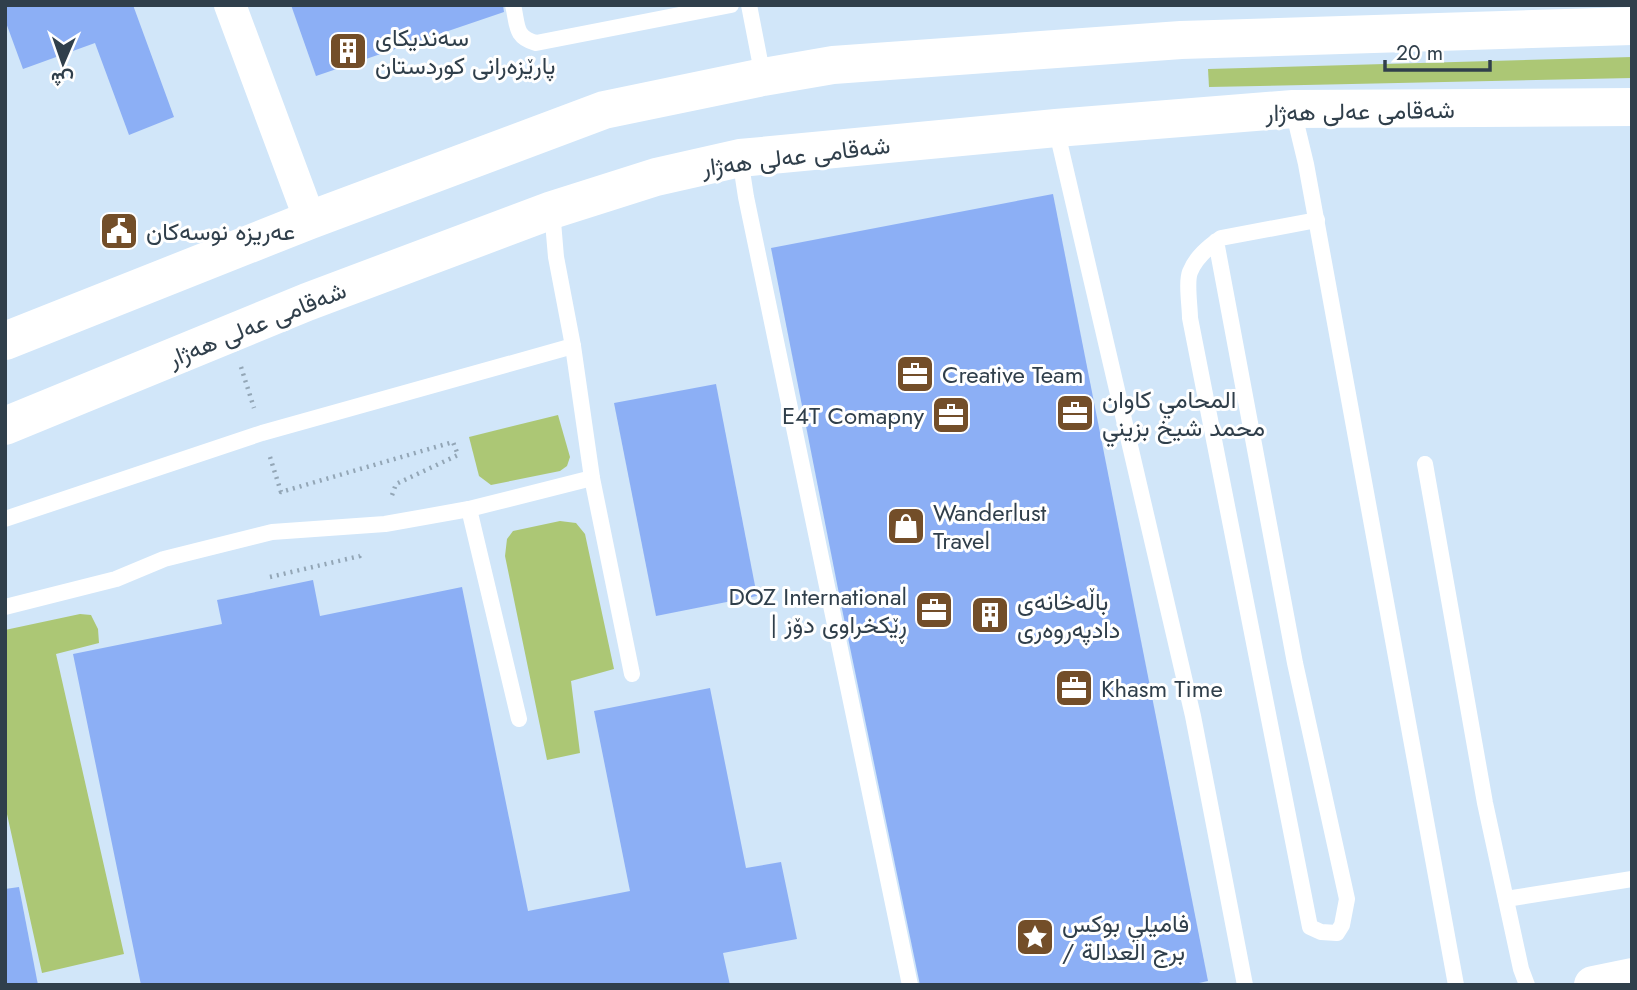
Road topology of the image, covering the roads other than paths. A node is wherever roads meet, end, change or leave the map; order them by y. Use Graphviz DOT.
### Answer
graph roads {
  1 [pos="230,5"];
  2 [pos="513,5"];
  3 [pos="731,5"];
  4 [pos="749,5"];
  5 [pos="1632,26"];
  6 [pos="763,77"];
  7 [pos="1632,107"];
  8 [pos="1293,109"];
  9 [pos="1056,128"];
  10 [pos="740,158"];
  11 [pos="552,210"];
  12 [pos="310,220"];
  13 [pos="1317,220"];
  14 [pos="1216,241"];
  15 [pos="5,341"];
  16 [pos="573,346"];
  17 [pos="5,426"];
  18 [pos="1424,464"];
  19 [pos="592,478"];
  20 [pos="469,509"];
  21 [pos="5,519"];
  22 [pos="5,607"];
  23 [pos="632,674"];
  24 [pos="519,719"];
  25 [pos="1632,878"];
  26 [pos="1506,898"];
  27 [pos="1632,977"];
  28 [pos="910,985"];
  29 [pos="1245,985"];
  30 [pos="1456,985"];
  31 [pos="1527,985"];
  32 [pos="1593,985"];
  1 -- 12 [label="street"];
  2 -- 3 [label="lane"];
  4 -- 6 [label="lane"];
  5 -- 6 [label="main road"];
  6 -- 12 [label="main road"];
  7 -- 8 [label="main road, شەقامی عەلی هەژار"];
  8 -- 9 [label="main road, شەقامی عەلی هەژار"];
  8 -- 13 [label="lane"];
  9 -- 10 [label="main road, شەقامی عەلی هەژار"];
  9 -- 29 [label="lane"];
  10 -- 11 [label="main road, شەقامی عەلی هەژار"];
  10 -- 28 [label="lane"];
  11 -- 16 [label="lane"];
  11 -- 17 [label="main road, شەقامی عەلی هەژار"];
  12 -- 15 [label="main road"];
  13 -- 14 [label="lane"];
  13 -- 30 [label="lane"];
  14 -- 14 [label="lane"];
  16 -- 19 [label="lane"];
  16 -- 21 [label="lane"];
  18 -- 26 [label="lane"];
  19 -- 20 [label="lane"];
  19 -- 23 [label="lane"];
  20 -- 22 [label="lane"];
  20 -- 24 [label="lane"];
  25 -- 26 [label="lane"];
  26 -- 31 [label="lane"];
  27 -- 32 [label="main road"];
}
